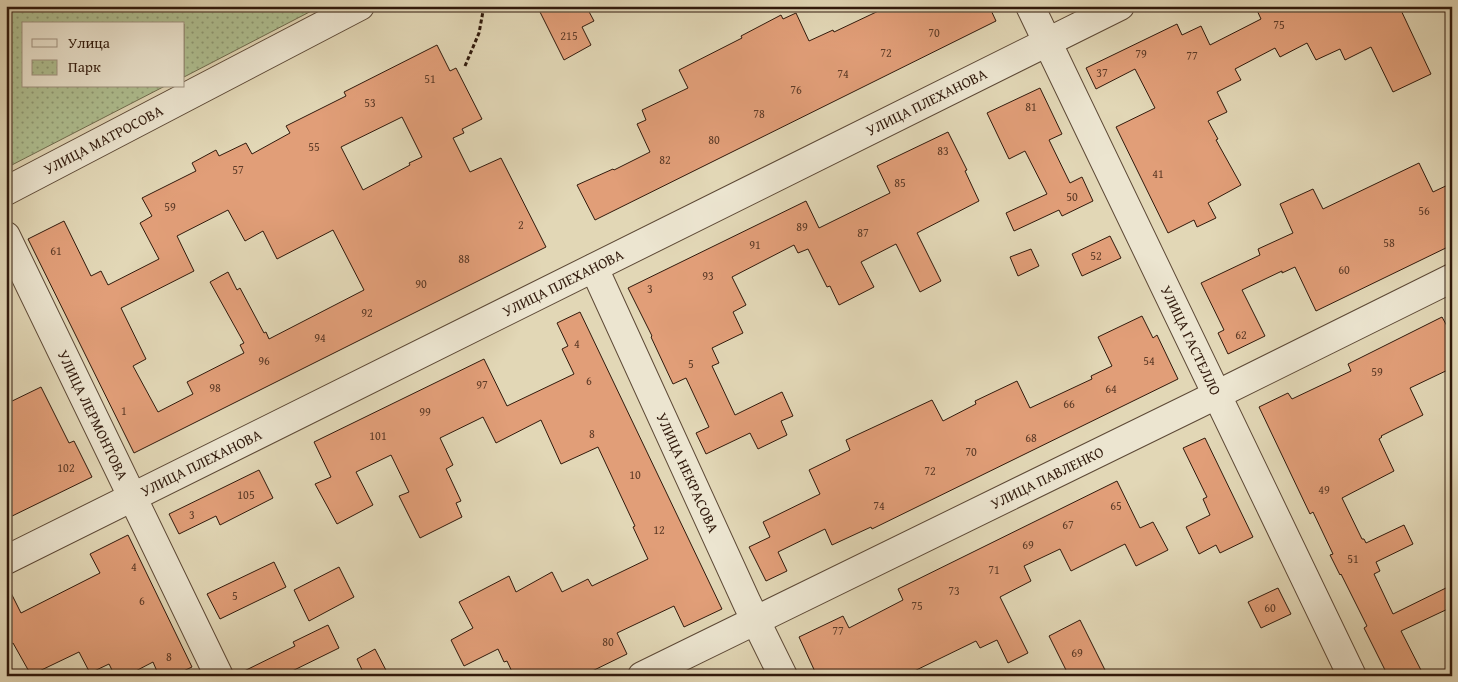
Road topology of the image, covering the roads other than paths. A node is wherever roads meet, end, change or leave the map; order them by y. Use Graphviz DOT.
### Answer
graph roads {
  1 [pos="360,6"];
  2 [pos="1030,6"];
  3 [pos="1120,6"];
  4 [pos="1047,43"];
  5 [pos="6,191"];
  6 [pos="6,236"];
  7 [pos="594,268"];
  8 [pos="1452,278"];
  9 [pos="1218,395"];
  10 [pos="133,498"];
  11 [pos="6,560"];
  12 [pos="756,621"];
  13 [pos="219,676"];
  14 [pos="642,676"];
  15 [pos="782,676"];
  16 [pos="1352,676"];
  1 -- 5 [label="street, УЛИЦА МАТРОСОВА"];
  2 -- 4 [label="street, УЛИЦА ГАСТЕЛЛО"];
  3 -- 4 [label="street, УЛИЦА ПЛЕХАНОВА"];
  4 -- 7 [label="street, УЛИЦА ПЛЕХАНОВА"];
  4 -- 9 [label="street, УЛИЦА ГАСТЕЛЛО"];
  6 -- 10 [label="street, УЛИЦА ЛЕРМОНТОВА"];
  7 -- 10 [label="street, УЛИЦА ПЛЕХАНОВА"];
  7 -- 12 [label="street, УЛИЦА НЕКРАСОВА"];
  8 -- 9 [label="street, УЛИЦА ПАВЛЕНКО"];
  9 -- 12 [label="street, УЛИЦА ПАВЛЕНКО"];
  9 -- 16 [label="street, УЛИЦА ГАСТЕЛЛО"];
  10 -- 11 [label="street, УЛИЦА ПЛЕХАНОВА"];
  10 -- 13 [label="street, УЛИЦА ЛЕРМОНТОВА"];
  12 -- 14 [label="street, УЛИЦА ПАВЛЕНКО"];
  12 -- 15 [label="street, УЛИЦА НЕКРАСОВА"];
}
